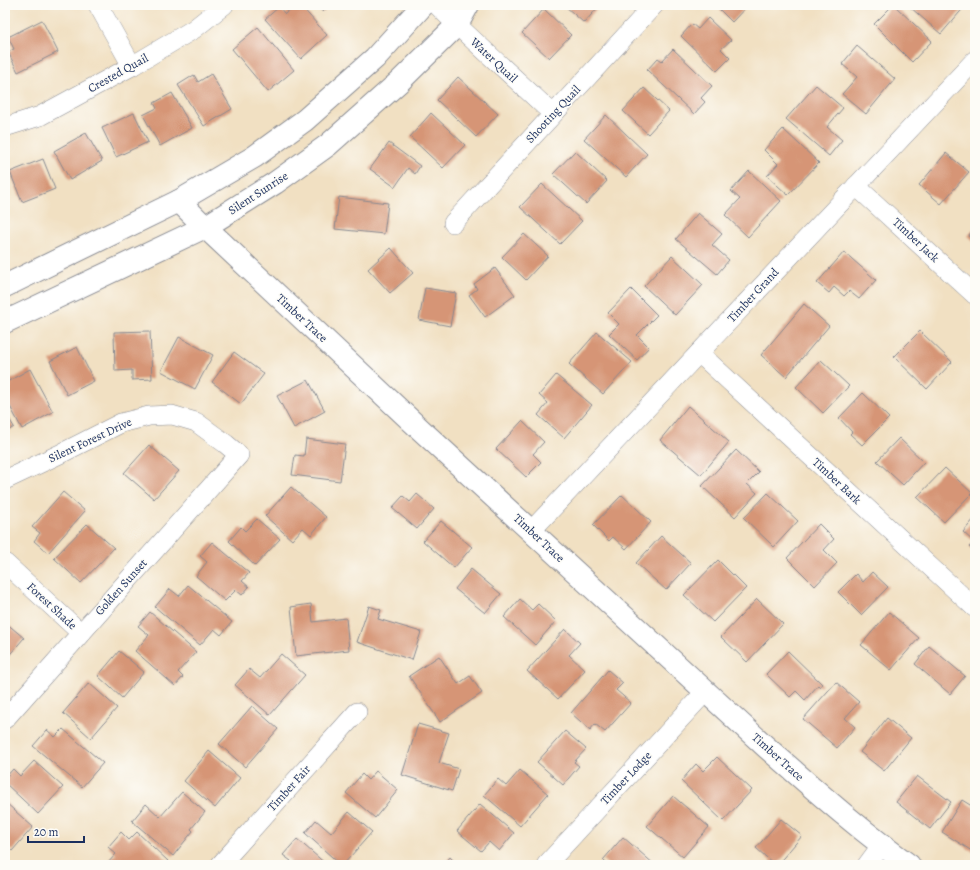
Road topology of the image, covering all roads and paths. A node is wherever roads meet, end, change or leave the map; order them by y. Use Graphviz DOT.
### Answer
graph roads {
  1 [pos="98,5"];
  2 [pos="224,5"];
  3 [pos="423,5"];
  4 [pos="437,5"];
  5 [pos="468,5"];
  6 [pos="654,5"];
  7 [pos="457,25"];
  8 [pos="975,60"];
  9 [pos="132,66"];
  10 [pos="553,114"];
  11 [pos="5,127"];
  12 [pos="856,186"];
  13 [pos="179,200"];
  14 [pos="453,223"];
  15 [pos="205,227"];
  16 [pos="5,286"];
  17 [pos="975,295"];
  18 [pos="5,322"];
  19 [pos="699,353"];
  20 [pos="238,455"];
  21 [pos="5,480"];
  22 [pos="531,531"];
  23 [pos="5,563"];
  24 [pos="975,608"];
  25 [pos="81,633"];
  26 [pos="706,691"];
  27 [pos="358,712"];
  28 [pos="5,719"];
  29 [pos="881,846"];
  30 [pos="220,865"];
  31 [pos="546,865"];
  32 [pos="867,865"];
  33 [pos="909,865"];
  1 -- 9 [label="street"];
  2 -- 9 [label="street, Crested Quail"];
  3 -- 13 [label="street"];
  4 -- 7 [label="street, Water Quail"];
  5 -- 7 [label="street, Silent Sunrise"];
  6 -- 10 [label="street, Shooting Quail"];
  7 -- 10 [label="street, Water Quail"];
  7 -- 15 [label="street, Silent Sunrise"];
  8 -- 12 [label="street, Timber Grand"];
  9 -- 11 [label="street, Crested Quail"];
  10 -- 14 [label="street, Shooting Quail"];
  12 -- 17 [label="street, Timber Jack"];
  12 -- 19 [label="street, Timber Grand"];
  13 -- 15 [label="street, Timber Trace"];
  13 -- 16 [label="street"];
  15 -- 18 [label="street, Silent Sunrise"];
  15 -- 22 [label="street, Timber Trace"];
  19 -- 22 [label="street, Timber Grand"];
  19 -- 24 [label="street, Timber Bark"];
  20 -- 21 [label="street, Silent Forest Drive"];
  20 -- 25 [label="street, Golden Sunset"];
  22 -- 26 [label="street, Timber Trace"];
  23 -- 25 [label="street, Forest Shade"];
  25 -- 28 [label="street, Golden Sunset"];
  26 -- 29 [label="street, Timber Trace"];
  26 -- 31 [label="street, Timber Lodge"];
  27 -- 30 [label="street, Timber Fair"];
  29 -- 32 [label="street"];
  29 -- 33 [label="street, Timber Trace"];
}
